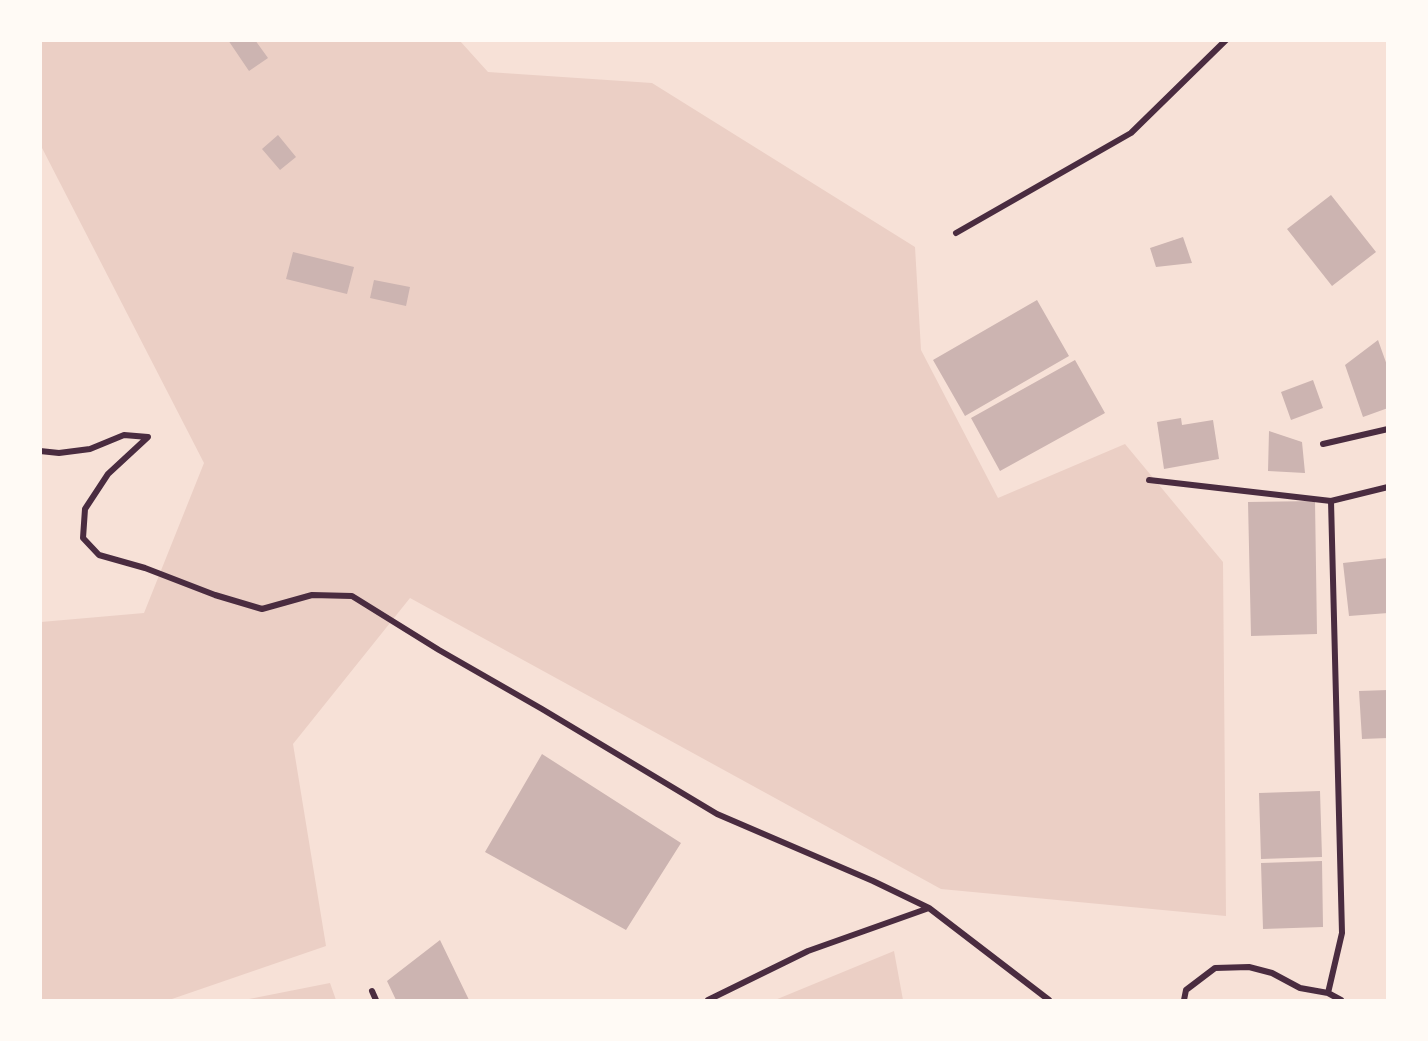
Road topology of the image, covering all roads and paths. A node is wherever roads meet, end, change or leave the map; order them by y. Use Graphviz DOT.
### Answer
graph roads {
  1 [pos="1226,40"];
  2 [pos="956,233"];
  3 [pos="1388,429"];
  4 [pos="1323,444"];
  5 [pos="40,452"];
  6 [pos="1149,480"];
  7 [pos="1388,487"];
  8 [pos="1331,501"];
  9 [pos="929,908"];
  10 [pos="372,992"];
  11 [pos="1328,993"];
  12 [pos="376,1000"];
  13 [pos="708,1000"];
  14 [pos="1049,1000"];
  15 [pos="1184,1000"];
  16 [pos="1341,1000"];
  1 -- 2 [label="street"];
  3 -- 4 [label="street"];
  5 -- 9 [label="street"];
  6 -- 8 [label="street"];
  7 -- 8 [label="street"];
  8 -- 11 [label="street"];
  9 -- 13 [label="street"];
  9 -- 14 [label="street"];
  10 -- 12 [label="street"];
  11 -- 15 [label="street"];
  11 -- 16 [label="street"];
}
